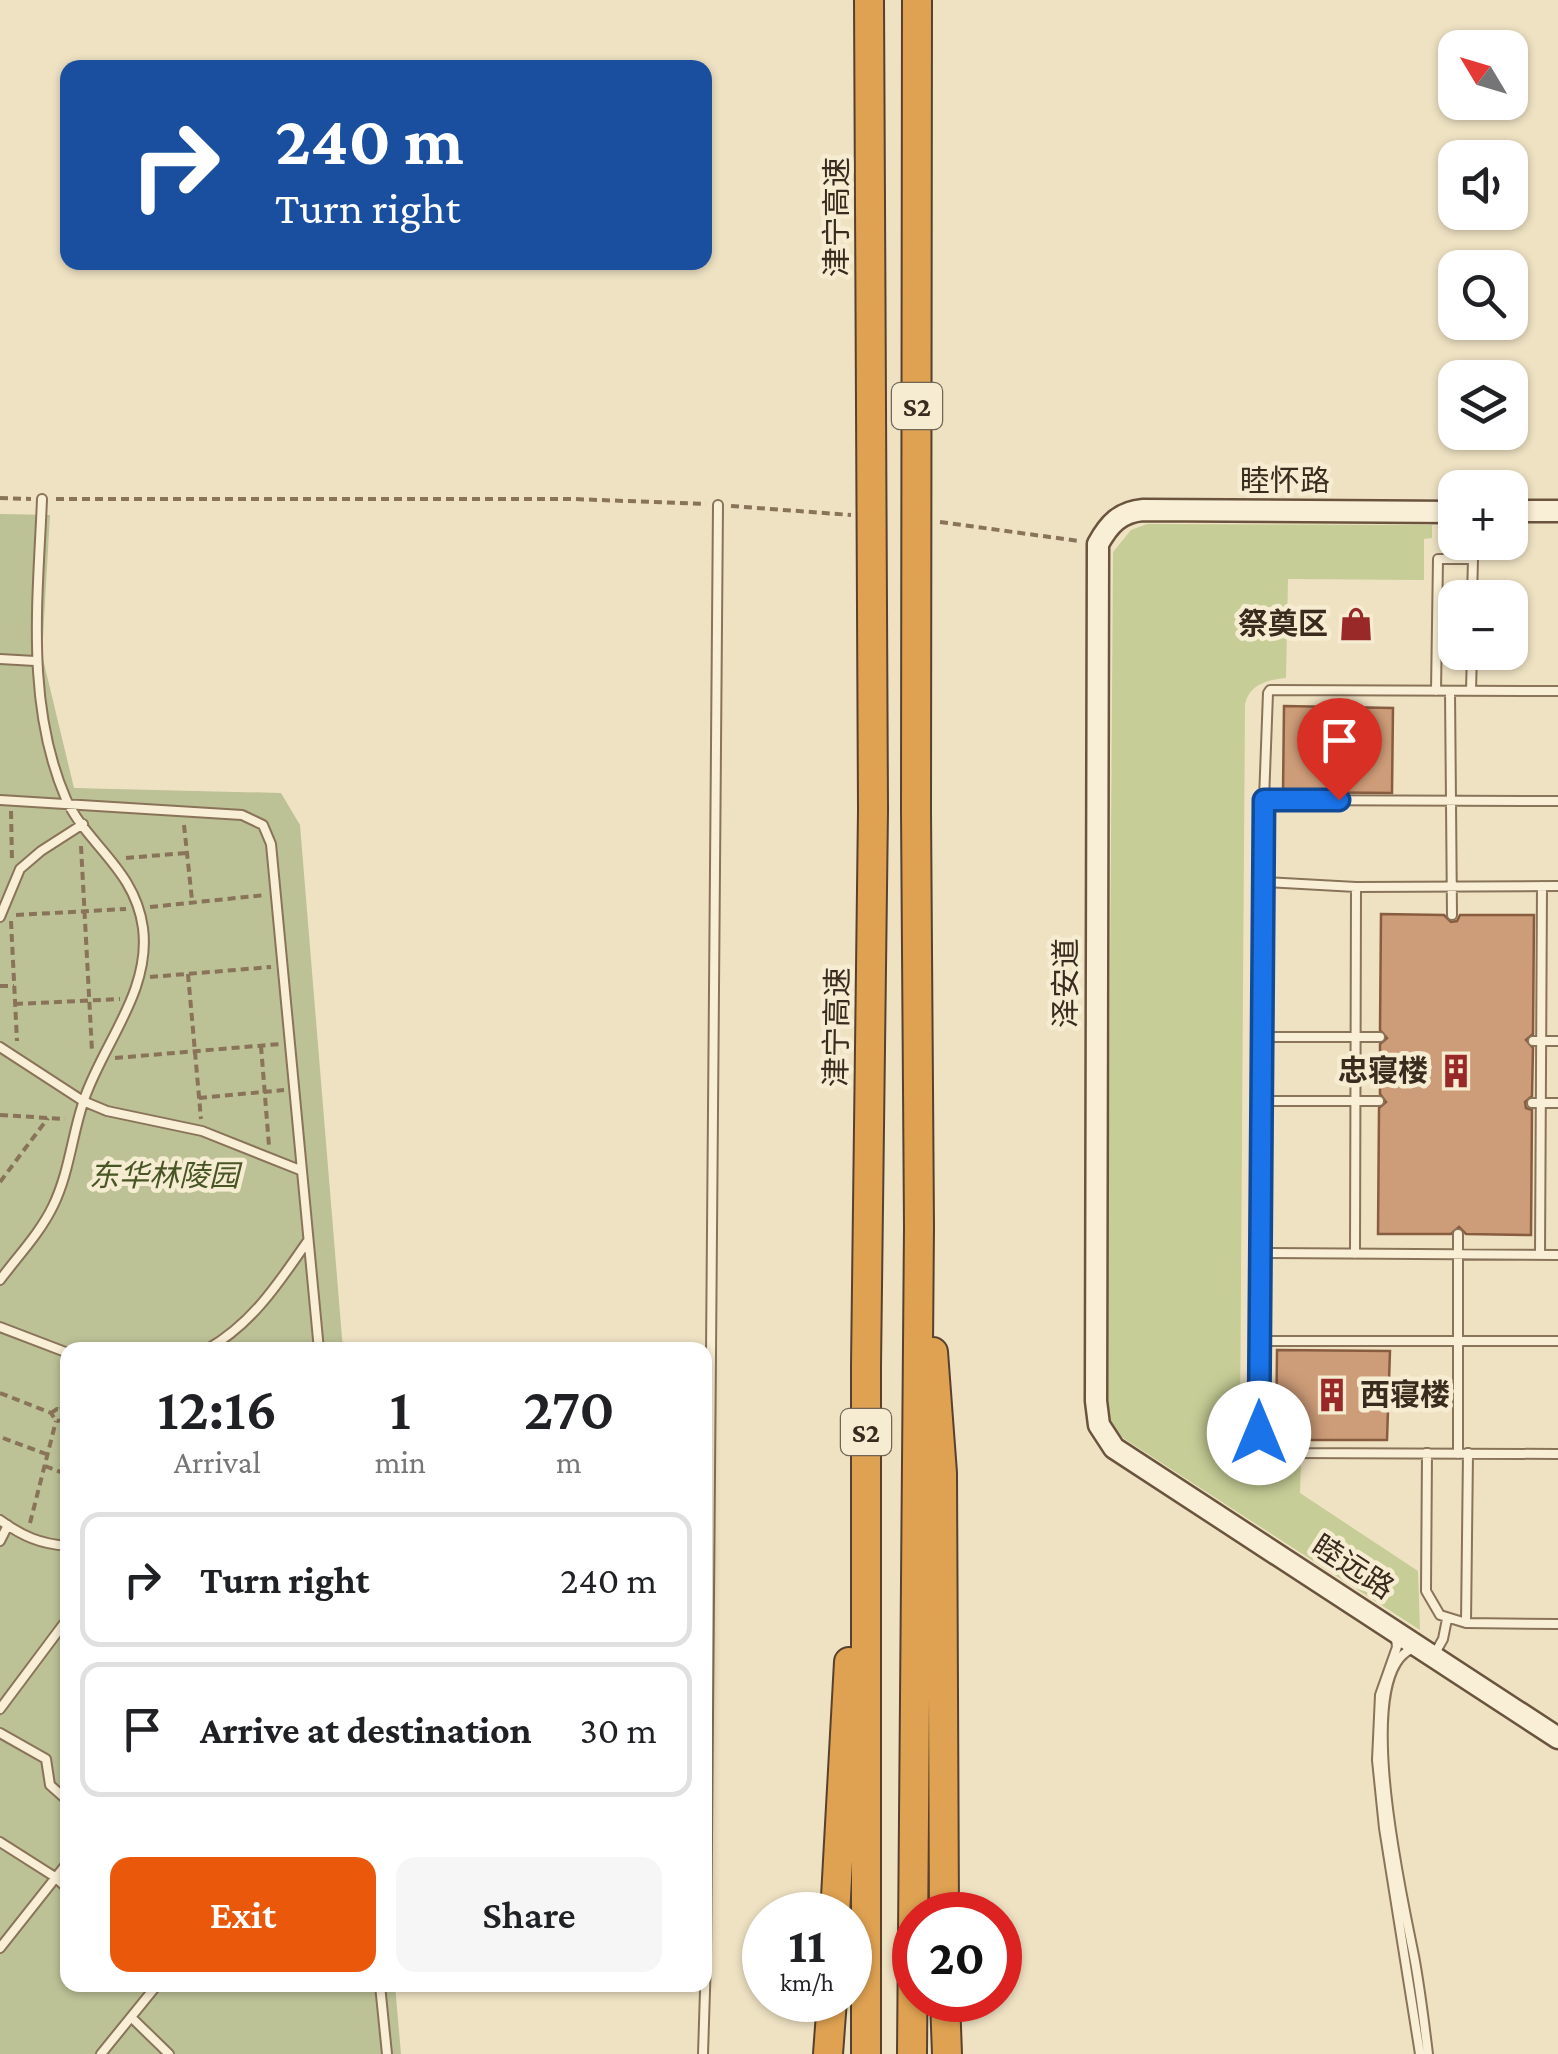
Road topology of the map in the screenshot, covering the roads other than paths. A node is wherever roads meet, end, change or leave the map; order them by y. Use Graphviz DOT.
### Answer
graph roads {
  1 [pos="869,0"];
  2 [pos="917,0"];
  3 [pos="42,499"];
  4 [pos="718,505"];
  5 [pos="1558,511"];
  6 [pos="1438,512"];
  7 [pos="1528,512"];
  8 [pos="1098,544"];
  9 [pos="1438,559"];
  10 [pos="0,659"];
  11 [pos="36,661"];
  12 [pos="1472,670"];
  13 [pos="1436,690"];
  14 [pos="1450,690"];
  15 [pos="1471,691"];
  16 [pos="1558,691"];
  17 [pos="0,800"];
  18 [pos="1264,800"];
  19 [pos="1452,800"];
  20 [pos="1558,800"];
  21 [pos="68,803"];
  22 [pos="86,826"];
  23 [pos="1264,882"];
  24 [pos="1542,886"];
  25 [pos="1558,886"];
  26 [pos="1356,887"];
  27 [pos="1452,888"];
  28 [pos="1452,915"];
  29 [pos="0,917"];
  30 [pos="1263,1037"];
  31 [pos="1356,1037"];
  32 [pos="1380,1037"];
  33 [pos="1537,1041"];
  34 [pos="1558,1041"];
  35 [pos="0,1046"];
  36 [pos="84,1100"];
  37 [pos="1262,1100"];
  38 [pos="1355,1101"];
  39 [pos="1380,1101"];
  40 [pos="1537,1103"];
  41 [pos="1558,1103"];
  42 [pos="300,1170"];
  43 [pos="918,1227"];
  44 [pos="1458,1234"];
  45 [pos="308,1241"];
  46 [pos="1260,1253"];
  47 [pos="1354,1254"];
  48 [pos="1458,1254"];
  49 [pos="1540,1255"];
  50 [pos="1558,1255"];
  51 [pos="0,1280"];
  52 [pos="0,1327"];
  53 [pos="1456,1340"];
  54 [pos="1260,1341"];
  55 [pos="1558,1341"];
  56 [pos="219,1342"];
  57 [pos="318,1342"];
  58 [pos="711,1342"];
  59 [pos="60,1350"];
  60 [pos="866,1366"];
  61 [pos="1114,1448"];
  62 [pos="1428,1453"];
  63 [pos="1463,1454"];
  64 [pos="1558,1454"];
  65 [pos="4,1522"];
  66 [pos="0,1541"];
  67 [pos="60,1545"];
  68 [pos="1447,1620"];
  69 [pos="1466,1624"];
  70 [pos="1558,1624"];
  71 [pos="1389,1626"];
  72 [pos="60,1629"];
  73 [pos="1430,1652"];
  74 [pos="0,1709"];
  75 [pos="0,1733"];
  76 [pos="1558,1738"];
  77 [pos="60,1794"];
  78 [pos="0,1842"];
  79 [pos="60,1873"];
  80 [pos="56,1878"];
  81 [pos="60,1882"];
  82 [pos="836,1892"];
  83 [pos="944,1892"];
  84 [pos="0,1948"];
  85 [pos="152,1992"];
  86 [pos="381,1992"];
  87 [pos="705,1992"];
  88 [pos="132,2018"];
  89 [pos="830,2022"];
  90 [pos="945,2022"];
  91 [pos="100,2054"];
  92 [pos="169,2054"];
  93 [pos="386,2054"];
  94 [pos="702,2054"];
  95 [pos="828,2054"];
  96 [pos="866,2054"];
  97 [pos="912,2054"];
  98 [pos="946,2054"];
  99 [pos="1420,2054"];
  100 [pos="1428,2054"];
  1 -- 60 [label="highway, 津宁高速 / S2, bridge"];
  2 -- 43 [label="highway, S2, bridge"];
  3 -- 11 [label="lane"];
  4 -- 58 [label="lane"];
  5 -- 7 [label="street"];
  6 -- 8 [label="street, 睦怀路"];
  8 -- 61 [label="street, 泽安道"];
  9 -- 13 [label="lane"];
  10 -- 11 [label="lane"];
  11 -- 21 [label="lane"];
  12 -- 15 [label="lane"];
  13 -- 14 [label="lane"];
  13 -- 18 [label="lane"];
  14 -- 15 [label="lane"];
  14 -- 19 [label="lane"];
  15 -- 16 [label="lane"];
  17 -- 21 [label="lane"];
  18 -- 19 [label="lane"];
  18 -- 23 [label="lane"];
  19 -- 20 [label="lane"];
  19 -- 27 [label="lane"];
  21 -- 22 [label="lane"];
  21 -- 42 [label="lane"];
  22 -- 29 [label="lane"];
  22 -- 36 [label="lane"];
  23 -- 26 [label="lane"];
  23 -- 30 [label="lane"];
  24 -- 25 [label="lane"];
  24 -- 27 [label="lane"];
  24 -- 33 [label="lane"];
  26 -- 27 [label="lane"];
  26 -- 31 [label="lane"];
  27 -- 28 [label="lane"];
  30 -- 31 [label="lane"];
  30 -- 37 [label="lane"];
  31 -- 32 [label="lane"];
  31 -- 38 [label="lane"];
  33 -- 34 [label="lane"];
  33 -- 40 [label="lane"];
  35 -- 36 [label="lane"];
  36 -- 42 [label="lane"];
  36 -- 51 [label="lane"];
  37 -- 38 [label="lane"];
  37 -- 46 [label="lane"];
  38 -- 39 [label="lane"];
  38 -- 47 [label="lane"];
  40 -- 41 [label="lane"];
  40 -- 49 [label="lane"];
  42 -- 45 [label="lane"];
  43 -- 83 [label="highway"];
  43 -- 97 [label="highway, S2"];
  44 -- 48 [label="lane"];
  45 -- 56 [label="lane"];
  45 -- 57 [label="lane"];
  46 -- 47 [label="lane"];
  46 -- 54 [label="lane"];
  47 -- 48 [label="lane"];
  48 -- 49 [label="lane"];
  48 -- 53 [label="lane"];
  49 -- 50 [label="lane"];
  52 -- 59 [label="lane"];
  53 -- 54 [label="lane"];
  53 -- 55 [label="lane"];
  53 -- 63 [label="lane"];
  54 -- 62 [label="lane"];
  60 -- 82 [label="highway"];
  60 -- 96 [label="highway, 津宁高速 / S2"];
  61 -- 71 [label="street, 睦远路"];
  62 -- 63 [label="lane"];
  62 -- 68 [label="lane"];
  63 -- 64 [label="lane"];
  63 -- 69 [label="lane"];
  65 -- 66 [label="lane"];
  65 -- 67 [label="lane"];
  68 -- 69 [label="lane"];
  68 -- 73 [label="lane"];
  69 -- 70 [label="lane"];
  71 -- 73 [label="street, 睦远路"];
  71 -- 99 [label="lane"];
  72 -- 74 [label="lane"];
  73 -- 76 [label="street, 睦远路"];
  73 -- 100 [label="lane"];
  75 -- 77 [label="lane"];
  78 -- 80 [label="lane"];
  79 -- 80 [label="lane"];
  80 -- 81 [label="lane"];
  80 -- 84 [label="lane"];
  85 -- 88 [label="lane"];
  86 -- 93 [label="lane"];
  87 -- 94 [label="lane"];
  88 -- 91 [label="lane"];
  88 -- 92 [label="lane"];
  89 -- 95 [label="highway"];
  90 -- 98 [label="highway"];
}
